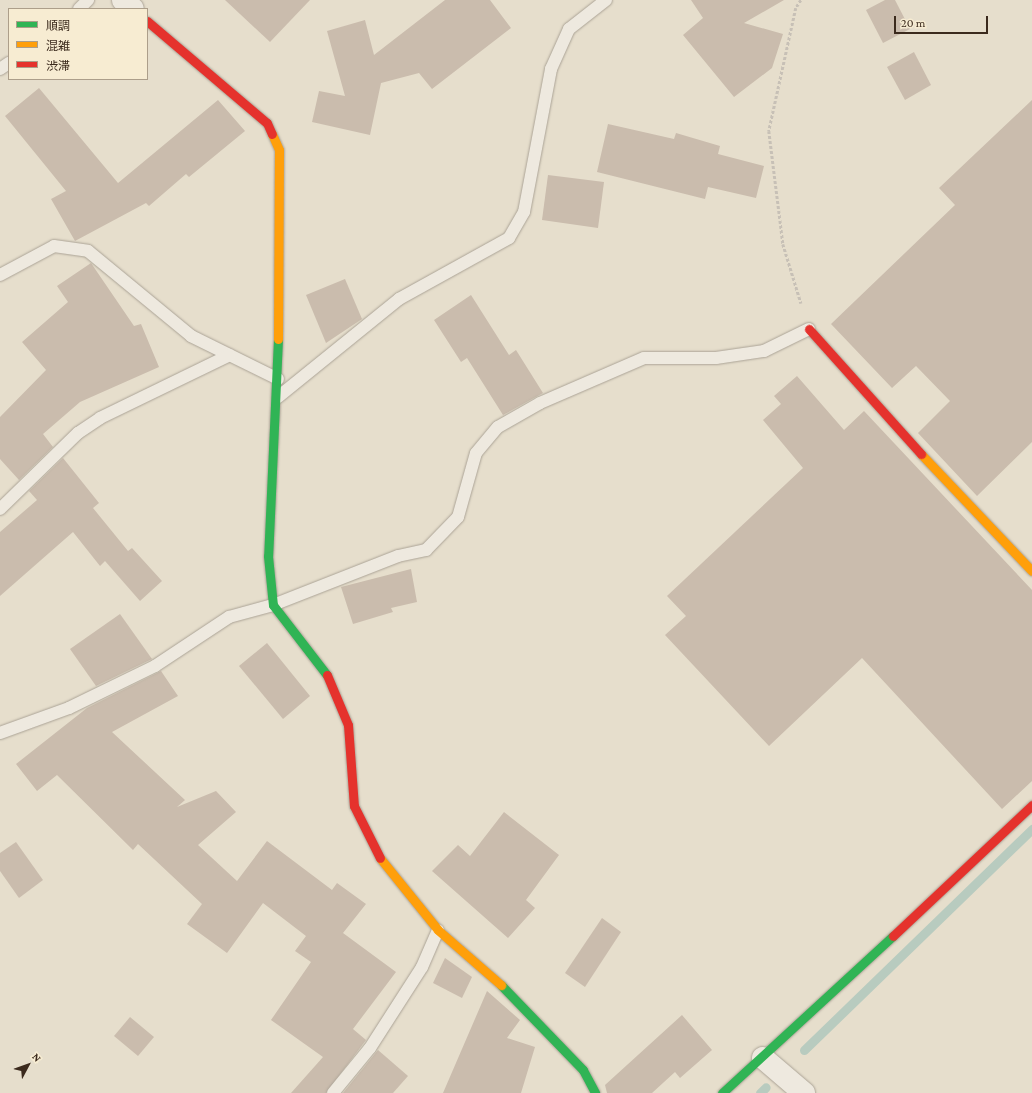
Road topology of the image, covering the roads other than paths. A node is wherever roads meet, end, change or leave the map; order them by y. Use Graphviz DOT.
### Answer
graph roads {
  1 [pos="88,0"];
  2 [pos="123,0"];
  3 [pos="606,0"];
  4 [pos="80,8"];
  5 [pos="132,8"];
  6 [pos="148,22"];
  7 [pos="0,275"];
  8 [pos="809,329"];
  9 [pos="230,355"];
  10 [pos="278,379"];
  11 [pos="278,397"];
  12 [pos="0,510"];
  13 [pos="1032,571"];
  14 [pos="273,605"];
  15 [pos="0,733"];
  16 [pos="1032,805"];
  17 [pos="438,930"];
  18 [pos="763,1058"];
  19 [pos="333,1093"];
  20 [pos="595,1093"];
  21 [pos="722,1093"];
  22 [pos="804,1093"];
  1 -- 4 [label="lane"];
  2 -- 5 [label="street"];
  3 -- 11 [label="lane"];
  6 -- 10 [label="street"];
  7 -- 9 [label="lane"];
  8 -- 13 [label="street"];
  8 -- 14 [label="lane"];
  9 -- 10 [label="lane"];
  9 -- 12 [label="lane"];
  10 -- 11 [label="street"];
  11 -- 14 [label="street"];
  14 -- 15 [label="lane"];
  14 -- 17 [label="street"];
  16 -- 18 [label="street"];
  17 -- 19 [label="lane"];
  17 -- 20 [label="street"];
  18 -- 21 [label="street"];
  18 -- 22 [label="street"];
}
